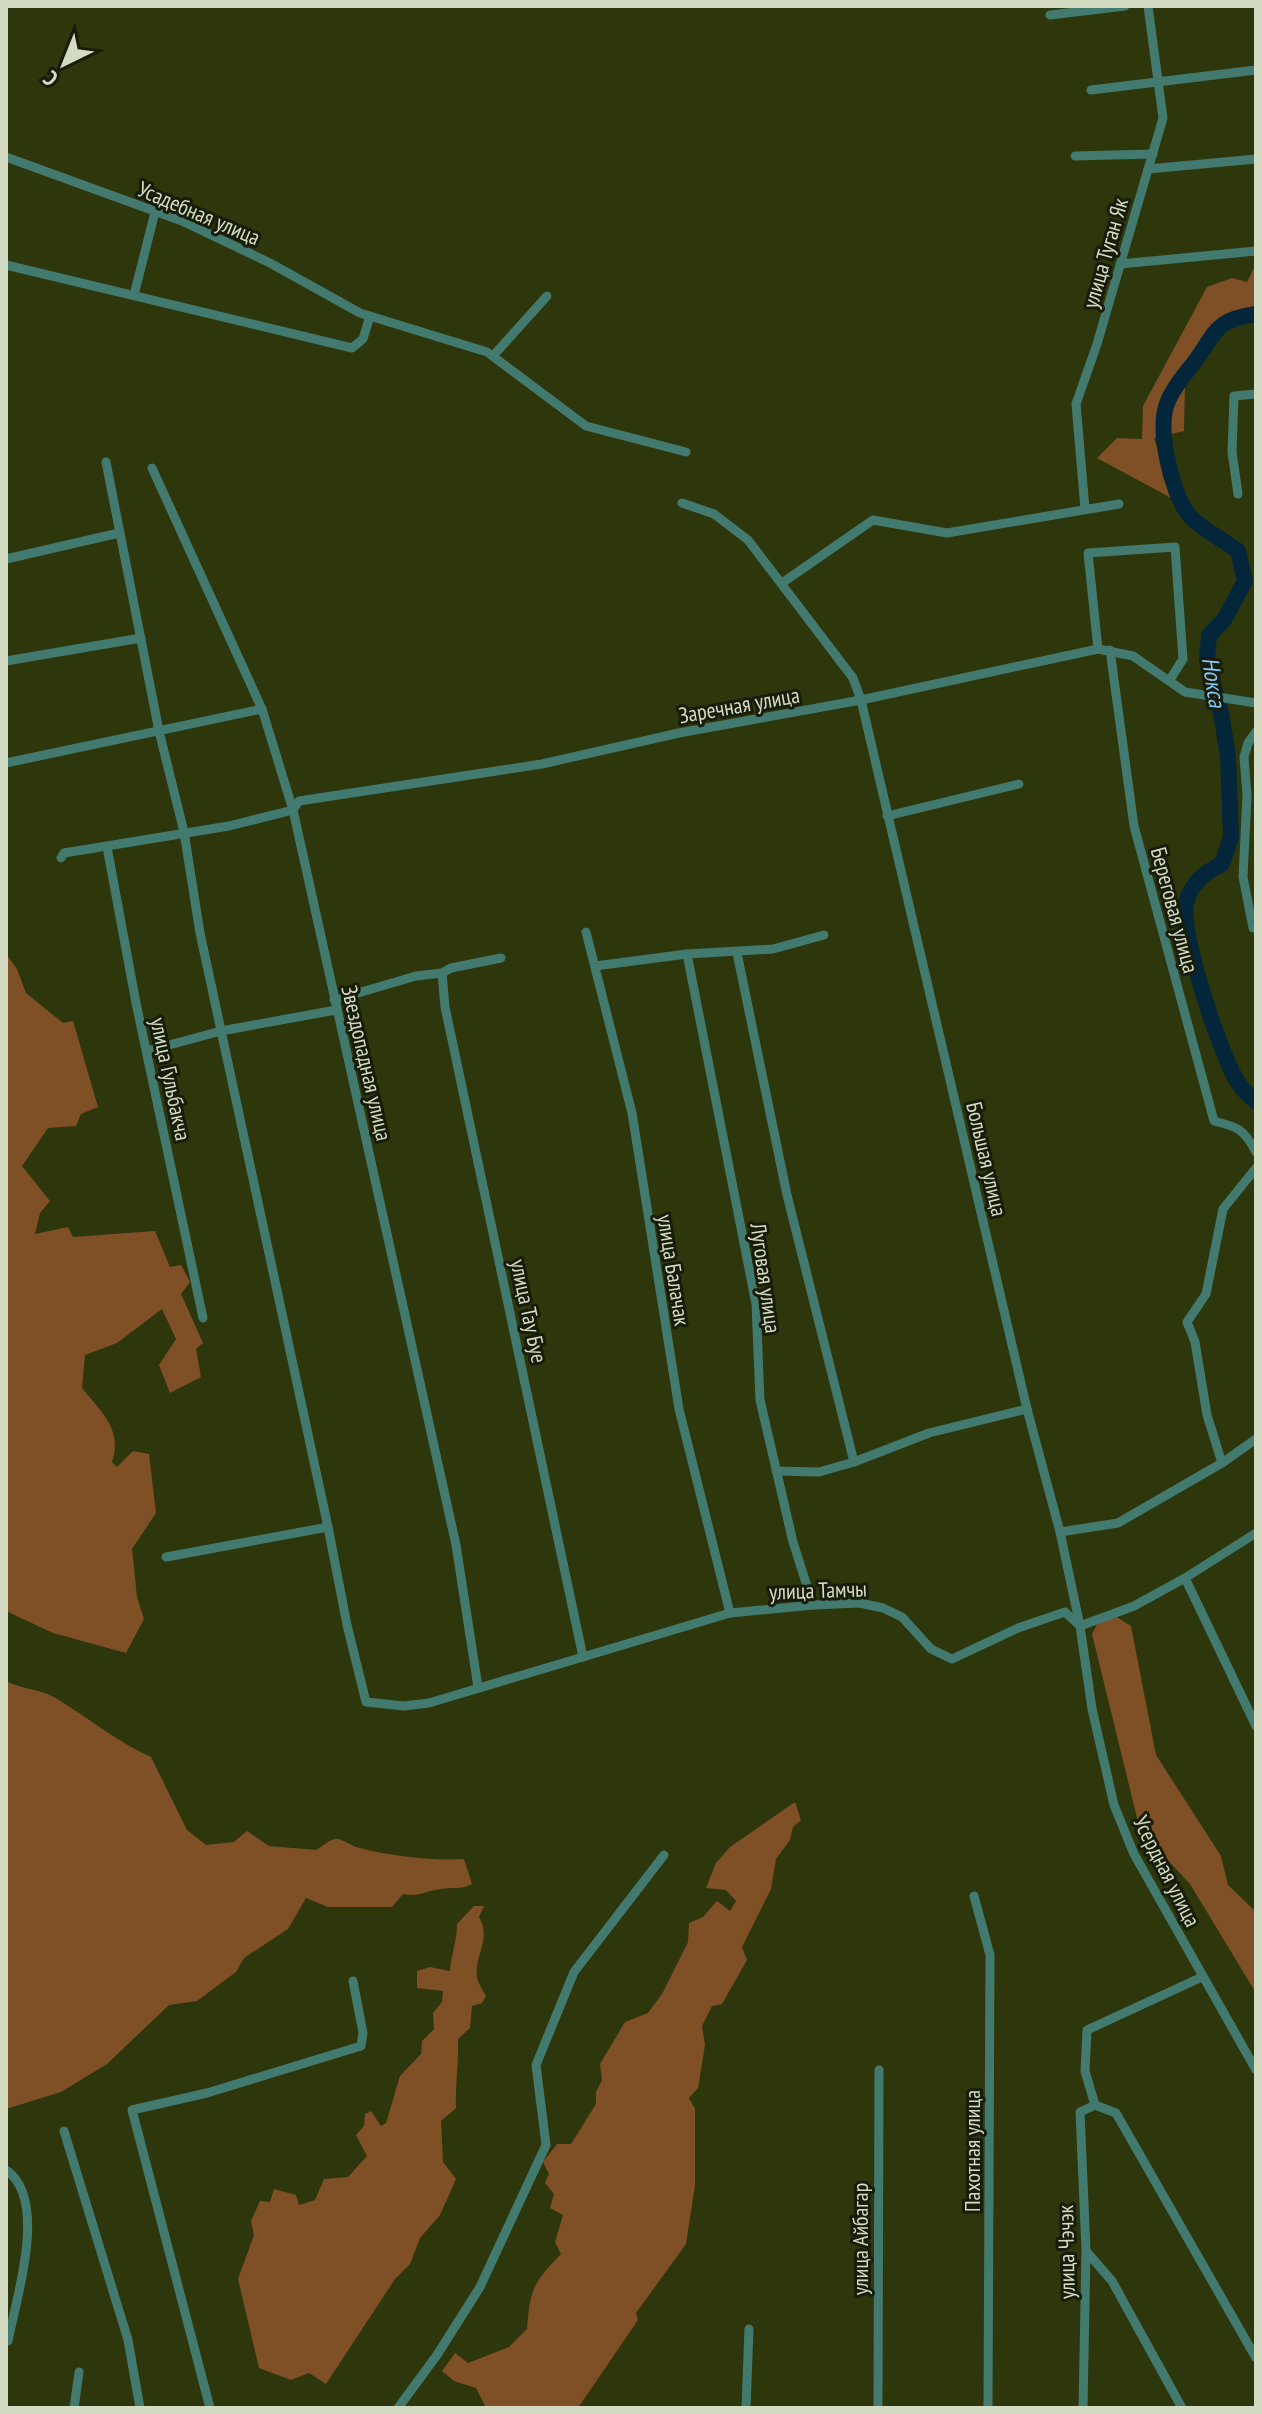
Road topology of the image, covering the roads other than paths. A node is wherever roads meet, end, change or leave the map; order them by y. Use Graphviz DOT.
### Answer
graph roads {
  1 [pos="1125,6"];
  2 [pos="1148,6"];
  3 [pos="1050,15"];
  4 [pos="1256,70"];
  5 [pos="1158,82"];
  6 [pos="1091,90"];
  7 [pos="1153,154"];
  8 [pos="1075,156"];
  9 [pos="6,157"];
  10 [pos="1256,159"];
  11 [pos="1148,169"];
  12 [pos="155,212"];
  13 [pos="1256,251"];
  14 [pos="1120,264"];
  15 [pos="6,265"];
  16 [pos="134,295"];
  17 [pos="547,296"];
  18 [pos="370,316"];
  19 [pos="493,356"];
  20 [pos="1256,394"];
  21 [pos="686,452"];
  22 [pos="106,462"];
  23 [pos="152,468"];
  24 [pos="1238,494"];
  25 [pos="682,503"];
  26 [pos="1119,504"];
  27 [pos="1085,509"];
  28 [pos="119,533"];
  29 [pos="6,559"];
  30 [pos="782,583"];
  31 [pos="141,638"];
  32 [pos="1098,649"];
  33 [pos="1110,650"];
  34 [pos="6,661"];
  35 [pos="1169,681"];
  36 [pos="861,700"];
  37 [pos="1256,703"];
  38 [pos="262,709"];
  39 [pos="159,731"];
  40 [pos="1256,732"];
  41 [pos="6,763"];
  42 [pos="1019,784"];
  43 [pos="1252,794"];
  44 [pos="293,810"];
  45 [pos="887,816"];
  46 [pos="184,832"];
  47 [pos="107,847"];
  48 [pos="61,858"];
  49 [pos="1253,928"];
  50 [pos="586,932"];
  51 [pos="824,935"];
  52 [pos="737,953"];
  53 [pos="687,954"];
  54 [pos="501,958"];
  55 [pos="595,966"];
  56 [pos="442,973"];
  57 [pos="335,1005"];
  58 [pos="221,1031"];
  59 [pos="147,1051"];
  60 [pos="1256,1152"];
  61 [pos="1256,1168"];
  62 [pos="203,1318"];
  63 [pos="1027,1409"];
  64 [pos="1256,1439"];
  65 [pos="854,1462"];
  66 [pos="1222,1463"];
  67 [pos="776,1471"];
  68 [pos="328,1527"];
  69 [pos="1060,1532"];
  70 [pos="1256,1533"];
  71 [pos="166,1557"];
  72 [pos="1185,1578"];
  73 [pos="813,1605"];
  74 [pos="730,1613"];
  75 [pos="1080,1626"];
  76 [pos="583,1657"];
  77 [pos="478,1687"];
  78 [pos="1256,1726"];
  79 [pos="664,1855"];
  80 [pos="974,1896"];
  81 [pos="1202,1977"];
  82 [pos="353,1981"];
  83 [pos="879,2070"];
  84 [pos="1256,2070"];
  85 [pos="1095,2105"];
  86 [pos="64,2131"];
  87 [pos="6,2170"];
  88 [pos="1086,2250"];
  89 [pos="749,2329"];
  90 [pos="8,2341"];
  91 [pos="1256,2358"];
  92 [pos="79,2372"];
  93 [pos="74,2408"];
  94 [pos="140,2408"];
  95 [pos="210,2408"];
  96 [pos="398,2408"];
  97 [pos="746,2408"];
  98 [pos="878,2408"];
  99 [pos="988,2408"];
  100 [pos="1083,2408"];
  101 [pos="1182,2408"];
  1 -- 3 [label="street"];
  2 -- 5 [label="street, улица Туган Як"];
  4 -- 5 [label="street"];
  5 -- 6 [label="street"];
  5 -- 7 [label="street, улица Туган Як"];
  7 -- 8 [label="street"];
  7 -- 11 [label="street, улица Туган Як"];
  9 -- 12 [label="street, Усадебная улица"];
  10 -- 11 [label="street"];
  11 -- 14 [label="street, улица Туган Як"];
  12 -- 16 [label="street"];
  12 -- 18 [label="street, Усадебная улица"];
  13 -- 14 [label="street"];
  14 -- 27 [label="street, улица Туган Як"];
  15 -- 16 [label="street"];
  16 -- 18 [label="street"];
  17 -- 19 [label="street"];
  18 -- 19 [label="street, Усадебная улица"];
  19 -- 21 [label="street, Усадебная улица"];
  20 -- 24 [label="street"];
  22 -- 28 [label="street"];
  23 -- 38 [label="street, Звездопадная улица"];
  25 -- 30 [label="street, Большая улица"];
  26 -- 27 [label="street"];
  27 -- 30 [label="street"];
  28 -- 29 [label="street"];
  28 -- 31 [label="street"];
  30 -- 36 [label="street, Большая улица"];
  31 -- 34 [label="street"];
  31 -- 39 [label="street"];
  32 -- 33 [label="street, Заречная улица"];
  32 -- 35 [label="street"];
  32 -- 36 [label="street, Заречная улица"];
  33 -- 35 [label="street, Заречная улица"];
  33 -- 60 [label="street, Береговая улица"];
  35 -- 37 [label="street, Заречная улица"];
  36 -- 44 [label="street, Заречная улица"];
  36 -- 45 [label="street, Большая улица"];
  38 -- 39 [label="street"];
  38 -- 44 [label="street, Звездопадная улица"];
  39 -- 41 [label="street"];
  39 -- 46 [label="street"];
  40 -- 43 [label="street"];
  42 -- 45 [label="street"];
  43 -- 49 [label="street"];
  44 -- 46 [label="street, Заречная улица"];
  44 -- 57 [label="street, Звездопадная улица"];
  45 -- 63 [label="street, Большая улица"];
  46 -- 47 [label="street, Заречная улица"];
  46 -- 58 [label="street"];
  47 -- 48 [label="street, Заречная улица"];
  47 -- 59 [label="street, улица Гульбакча"];
  50 -- 55 [label="street, улица Балачак"];
  51 -- 52 [label="street"];
  52 -- 53 [label="street"];
  52 -- 65 [label="street, Луговая улица"];
  53 -- 55 [label="street"];
  53 -- 67 [label="street, Луговая улица"];
  54 -- 56 [label="street"];
  55 -- 74 [label="street, улица Балачак"];
  56 -- 57 [label="street"];
  56 -- 76 [label="street, улица Тау Буе"];
  57 -- 58 [label="street"];
  57 -- 77 [label="street, Звездопадная улица"];
  58 -- 59 [label="street"];
  58 -- 68 [label="street"];
  59 -- 62 [label="street, улица Гульбакча"];
  61 -- 66 [label="street"];
  63 -- 65 [label="street"];
  63 -- 69 [label="street, Большая улица"];
  64 -- 66 [label="street"];
  65 -- 67 [label="street"];
  66 -- 69 [label="street"];
  67 -- 73 [label="street, Луговая улица"];
  68 -- 71 [label="street"];
  68 -- 77 [label="street, улица Тамчы"];
  69 -- 75 [label="street, Большая улица"];
  70 -- 72 [label="street"];
  72 -- 75 [label="street"];
  72 -- 78 [label="street"];
  73 -- 74 [label="street, улица Тамчы"];
  73 -- 75 [label="street, улица Тамчы"];
  74 -- 76 [label="street, улица Тамчы"];
  75 -- 81 [label="street, Усердная улица"];
  76 -- 77 [label="street, улица Тамчы"];
  79 -- 96 [label="street"];
  80 -- 99 [label="street, Пахотная улица"];
  81 -- 84 [label="street, Усердная улица"];
  81 -- 85 [label="street"];
  82 -- 95 [label="street"];
  83 -- 98 [label="street, улица Айбагар"];
  85 -- 88 [label="street, улица Чэчэк"];
  85 -- 91 [label="street"];
  86 -- 94 [label="street"];
  87 -- 90 [label="street"];
  88 -- 100 [label="street, улица Чэчэк"];
  88 -- 101 [label="street"];
  89 -- 97 [label="street"];
  92 -- 93 [label="street"];
}
